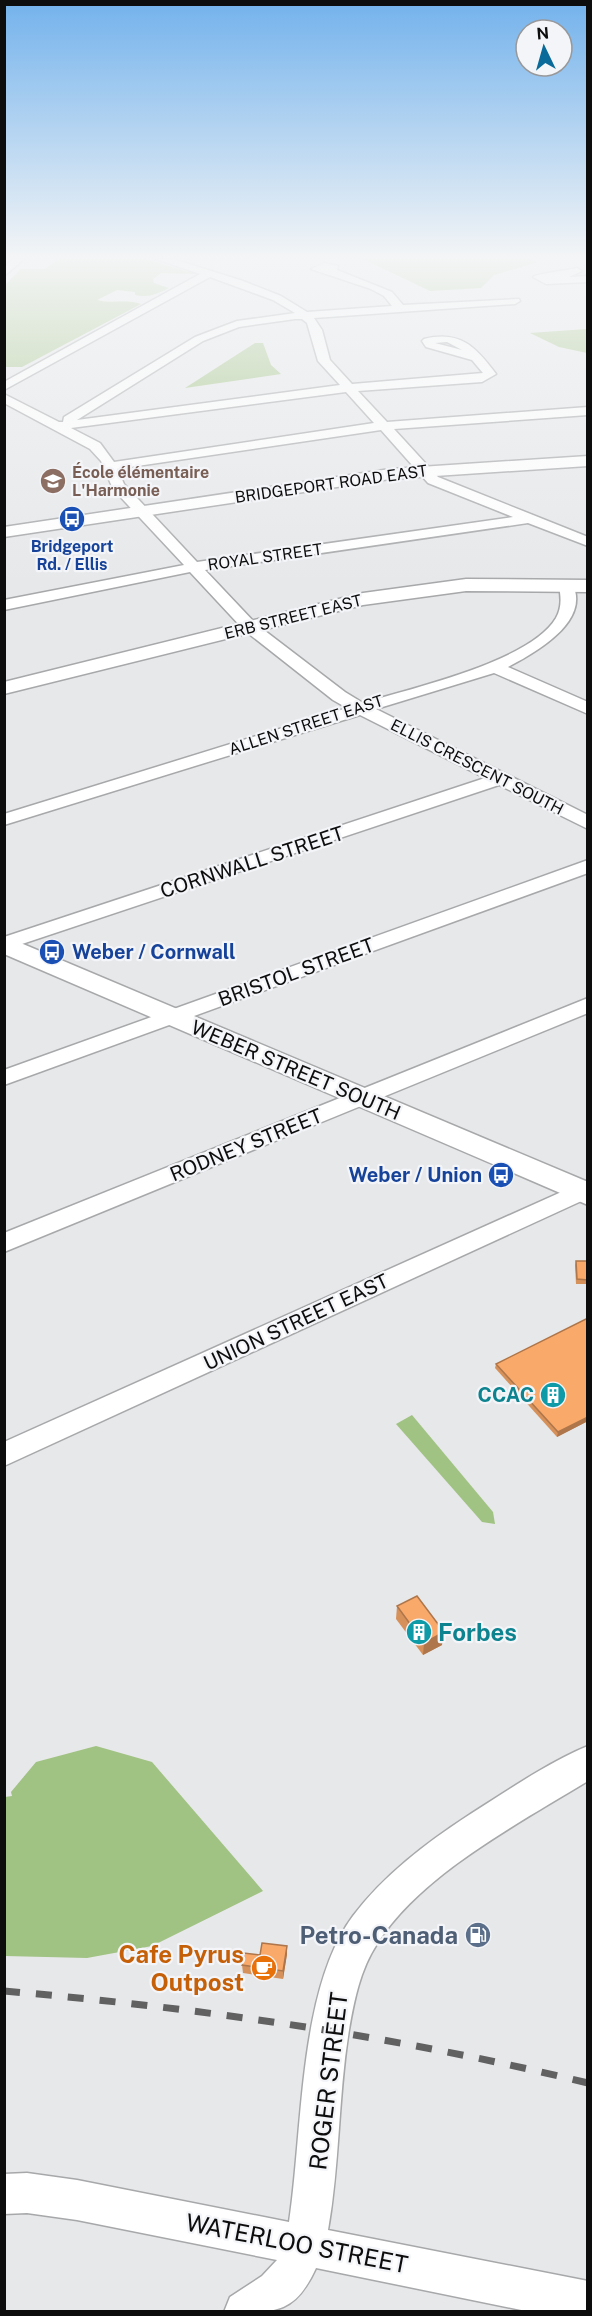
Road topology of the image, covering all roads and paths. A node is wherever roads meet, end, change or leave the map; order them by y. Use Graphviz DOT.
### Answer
graph roads {
  1 [pos="40,367"];
  2 [pos="153,367"];
  3 [pos="329,367"];
  4 [pos="485,367"];
  5 [pos="4,387"];
  6 [pos="348,388"];
  7 [pos="4,398"];
  8 [pos="588,411"];
  9 [pos="58,426"];
  10 [pos="382,426"];
  11 [pos="588,461"];
  12 [pos="111,465"];
  13 [pos="424,470"];
  14 [pos="142,511"];
  15 [pos="527,519"];
  16 [pos="4,532"];
  17 [pos="588,542"];
  18 [pos="194,567"];
  19 [pos="567,586"];
  20 [pos="588,586"];
  21 [pos="4,605"];
  22 [pos="250,627"];
  23 [pos="495,667"];
  24 [pos="4,688"];
  25 [pos="360,708"];
  26 [pos="588,709"];
  27 [pos="499,779"];
  28 [pos="4,820"];
  29 [pos="588,823"];
  30 [pos="588,866"];
  31 [pos="4,944"];
  32 [pos="588,1005"];
  33 [pos="173,1016"];
  34 [pos="4,1078"];
  35 [pos="361,1098"];
  36 [pos="585,1191"];
  37 [pos="4,1243"];
  38 [pos="4,1455"];
  39 [pos="588,1762"];
  40 [pos="4,2194"];
  41 [pos="305,2245"];
  42 [pos="588,2302"];
  43 [pos="245,2312"];
  1 -- 5 [label="street"];
  2 -- 9 [label="street"];
  3 -- 6 [label="street"];
  4 -- 6 [label="street"];
  6 -- 9 [label="street"];
  6 -- 10 [label="street"];
  7 -- 9 [label="street, ELLIS CRESCENT SOUTH"];
  8 -- 10 [label="street"];
  9 -- 12 [label="street, ELLIS CRESCENT SOUTH"];
  10 -- 12 [label="street"];
  10 -- 13 [label="street"];
  11 -- 13 [label="main road, BRIDGEPORT ROAD EAST"];
  12 -- 14 [label="street, ELLIS CRESCENT SOUTH"];
  13 -- 14 [label="main road, BRIDGEPORT ROAD EAST"];
  13 -- 15 [label="street"];
  14 -- 16 [label="main road, BRIDGEPORT ROAD EAST"];
  14 -- 18 [label="street, ELLIS CRESCENT SOUTH"];
  15 -- 17 [label="street"];
  15 -- 18 [label="street, ROYAL STREET"];
  18 -- 21 [label="street, ROYAL STREET"];
  18 -- 22 [label="street, ELLIS CRESCENT SOUTH"];
  19 -- 20 [label="main road, ERB STREET EAST"];
  19 -- 22 [label="main road, ERB STREET EAST"];
  19 -- 23 [label="street, ALLEN STREET EAST"];
  22 -- 24 [label="main road, ERB STREET EAST"];
  22 -- 25 [label="street, ELLIS CRESCENT SOUTH"];
  23 -- 25 [label="street, ALLEN STREET EAST"];
  23 -- 26 [label="street"];
  25 -- 27 [label="street, ELLIS CRESCENT SOUTH"];
  25 -- 28 [label="street, ALLEN STREET EAST"];
  27 -- 29 [label="street, ELLIS CRESCENT SOUTH"];
  27 -- 31 [label="street, CORNWALL STREET"];
  30 -- 33 [label="street, BRISTOL STREET"];
  31 -- 33 [label="main road, WEBER STREET SOUTH"];
  32 -- 35 [label="street, RODNEY STREET"];
  33 -- 34 [label="street, BRISTOL STREET"];
  33 -- 35 [label="main road, WEBER STREET SOUTH"];
  35 -- 36 [label="main road, WEBER STREET SOUTH"];
  35 -- 37 [label="street, RODNEY STREET"];
  36 -- 38 [label="street, UNION STREET EAST"];
  39 -- 41 [label="street, ROGER STREET"];
  40 -- 41 [label="street, WATERLOO STREET"];
  41 -- 42 [label="street, WATERLOO STREET"];
  41 -- 43 [label="street, ROGER STREET"];
}
